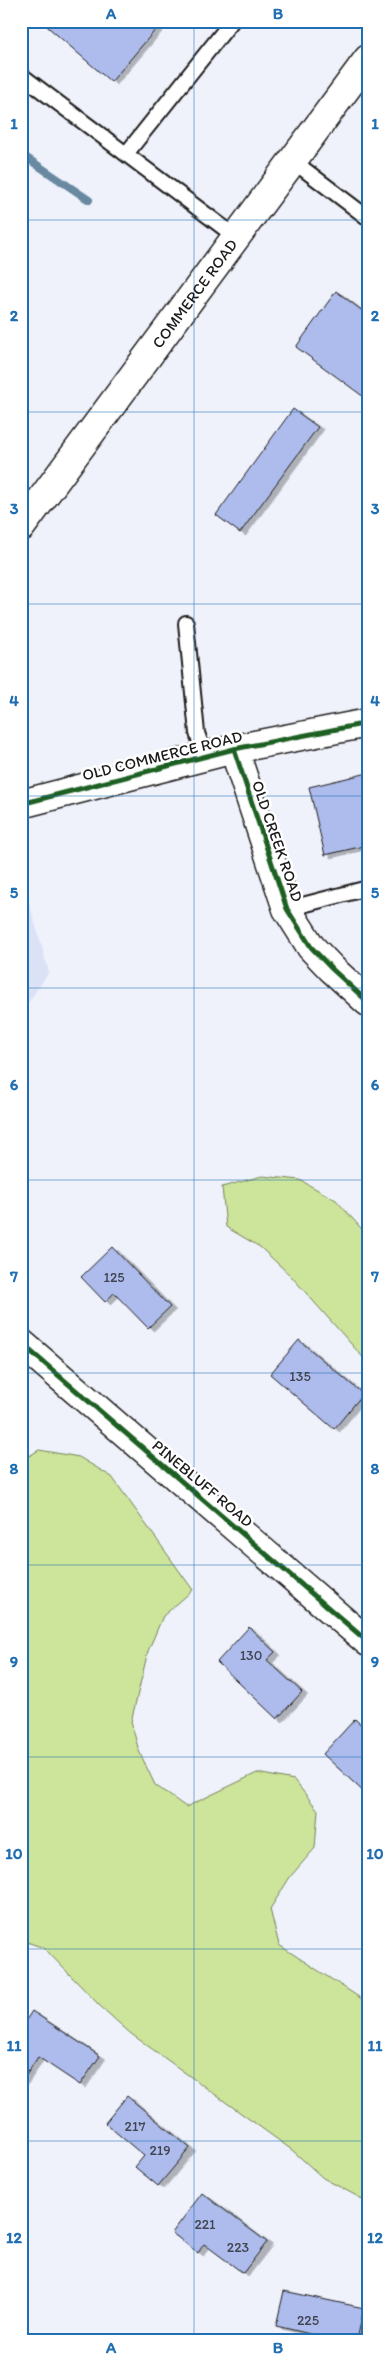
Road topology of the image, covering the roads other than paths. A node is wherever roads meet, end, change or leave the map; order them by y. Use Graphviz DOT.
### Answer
graph roads {
  1 [pos="232,21"];
  2 [pos="368,59"];
  3 [pos="21,75"];
  4 [pos="126,154"];
  5 [pos="293,161"];
  6 [pos="368,218"];
  7 [pos="236,237"];
  8 [pos="21,527"];
  9 [pos="186,624"];
  10 [pos="368,724"];
  11 [pos="234,749"];
  12 [pos="205,756"];
  13 [pos="21,804"];
  14 [pos="368,888"];
  15 [pos="287,909"];
  16 [pos="368,1002"];
  17 [pos="21,1343"];
  18 [pos="368,1642"];
  1 -- 4 [label="lane"];
  2 -- 5 [label="main road, COMMERCE ROAD"];
  3 -- 4 [label="lane"];
  4 -- 7 [label="lane"];
  5 -- 6 [label="lane"];
  5 -- 7 [label="main road, COMMERCE ROAD"];
  7 -- 8 [label="main road, COMMERCE ROAD"];
  9 -- 12 [label="lane"];
  10 -- 11 [label="main road, OLD COMMERCE ROAD"];
  11 -- 12 [label="main road, OLD COMMERCE ROAD"];
  11 -- 15 [label="main road, OLD CREEK ROAD"];
  12 -- 13 [label="main road, OLD COMMERCE ROAD"];
  14 -- 15 [label="lane"];
  15 -- 16 [label="main road, OLD CREEK ROAD"];
  17 -- 18 [label="main road, PINEBLUFF ROAD"];
}
